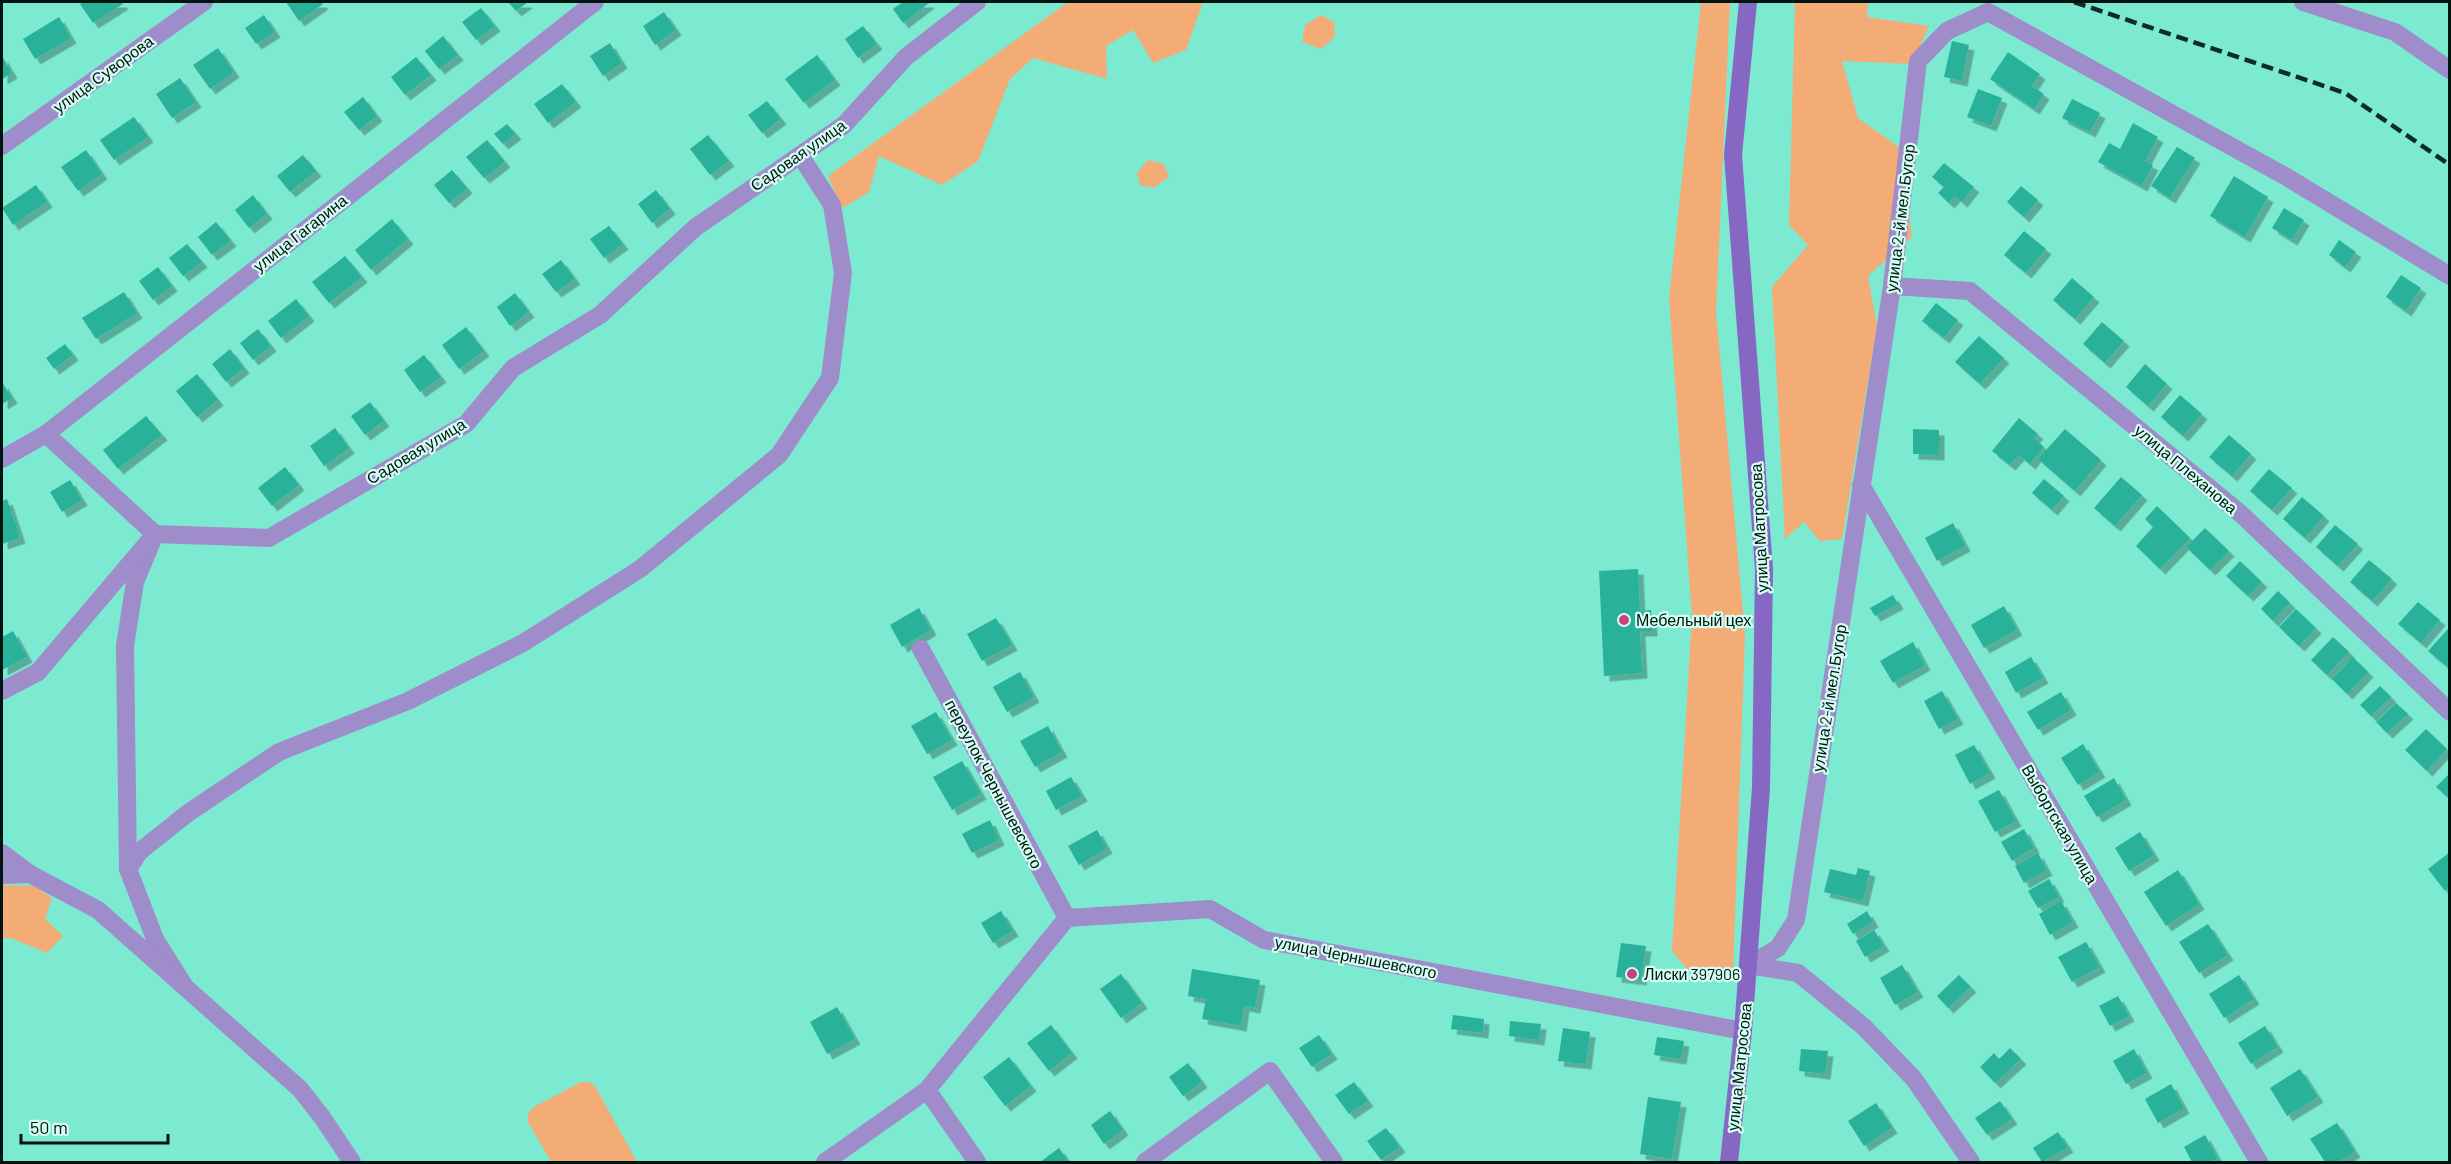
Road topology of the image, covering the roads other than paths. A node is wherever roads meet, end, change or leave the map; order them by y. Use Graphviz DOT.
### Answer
graph roads {
  1 [pos="204,2"];
  2 [pos="977,2"];
  3 [pos="1748,2"];
  4 [pos="2302,2"];
  5 [pos="589,3"];
  6 [pos="2450,70"];
  7 [pos="2,146"];
  8 [pos="800,155"];
  9 [pos="2450,276"];
  10 [pos="1892,286"];
  11 [pos="46,434"];
  12 [pos="2,459"];
  13 [pos="1861,485"];
  14 [pos="155,534"];
  15 [pos="921,649"];
  16 [pos="2,691"];
  17 [pos="2450,712"];
  18 [pos="2,853"];
  19 [pos="128,870"];
  20 [pos="30,874"];
  21 [pos="2,875"];
  22 [pos="1067,918"];
  23 [pos="1749,964"];
  24 [pos="185,987"];
  25 [pos="1743,1031"];
  26 [pos="927,1090"];
  27 [pos="352,1162"];
  28 [pos="825,1162"];
  29 [pos="977,1162"];
  30 [pos="1145,1162"];
  31 [pos="1334,1162"];
  32 [pos="1729,1162"];
  33 [pos="1971,1162"];
  34 [pos="2259,1162"];
  1 -- 7 [label="street, улица Суворова"];
  2 -- 8 [label="street, Садовая улица"];
  3 -- 23 [label="main road, улица Матросова"];
  4 -- 6 [label="street"];
  5 -- 11 [label="street, улица Гагарина"];
  8 -- 14 [label="street, Садовая улица"];
  8 -- 19 [label="street"];
  9 -- 10 [label="street, улица 2-й мел.Бугор"];
  10 -- 13 [label="street, улица 2-й мел.Бугор"];
  10 -- 17 [label="street, улица Плеханова"];
  11 -- 12 [label="street, улица Гагарина"];
  11 -- 14 [label="street"];
  13 -- 23 [label="street, улица 2-й мел.Бугор"];
  13 -- 34 [label="street, Выборгская улица"];
  14 -- 16 [label="street"];
  14 -- 19 [label="street"];
  15 -- 22 [label="street, переулок Чернышевского"];
  18 -- 20 [label="street"];
  19 -- 24 [label="street"];
  20 -- 21 [label="street"];
  20 -- 24 [label="street"];
  22 -- 25 [label="street, улица Чернышевского"];
  22 -- 26 [label="street"];
  23 -- 25 [label="main road, улица Матросова"];
  23 -- 33 [label="street"];
  24 -- 27 [label="street"];
  25 -- 32 [label="main road, улица Матросова"];
  26 -- 28 [label="street"];
  26 -- 29 [label="street"];
  30 -- 31 [label="street"];
}
